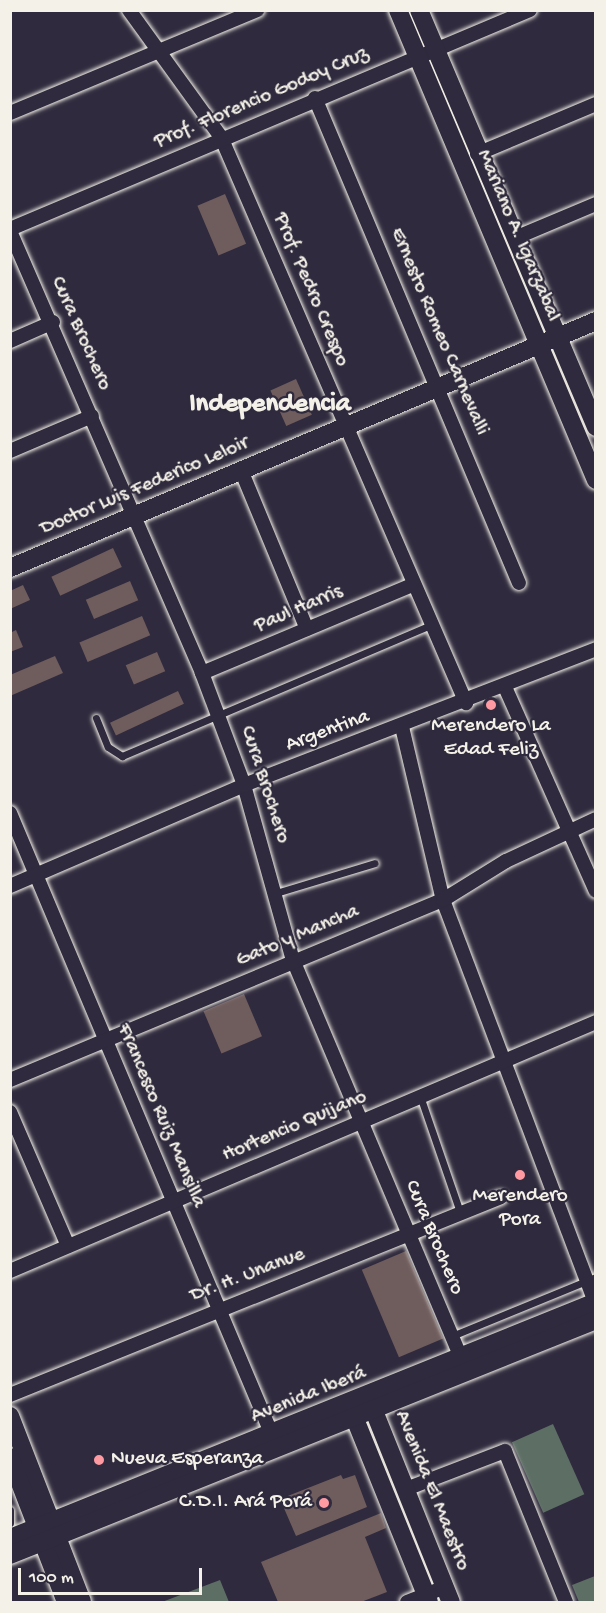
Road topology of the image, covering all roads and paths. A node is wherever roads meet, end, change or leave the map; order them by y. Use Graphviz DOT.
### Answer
graph roads {
  1 [pos="129,10"];
  2 [pos="257,10"];
  3 [pos="398,10"];
  4 [pos="419,10"];
  5 [pos="527,11"];
  6 [pos="435,50"];
  7 [pos="159,51"];
  8 [pos="417,57"];
  9 [pos="315,98"];
  10 [pos="596,104"];
  11 [pos="10,113"];
  12 [pos="221,137"];
  13 [pos="477,154"];
  14 [pos="596,204"];
  15 [pos="10,230"];
  16 [pos="515,238"];
  17 [pos="596,321"];
  18 [pos="54,322"];
  19 [pos="558,337"];
  20 [pos="10,341"];
  21 [pos="539,346"];
  22 [pos="440,387"];
  23 [pos="92,416"];
  24 [pos="346,427"];
  25 [pos="596,428"];
  26 [pos="10,451"];
  27 [pos="241,470"];
  28 [pos="596,480"];
  29 [pos="134,515"];
  30 [pos="10,568"];
  31 [pos="519,583"];
  32 [pos="412,585"];
  33 [pos="430,625"];
  34 [pos="307,629"];
  35 [pos="596,649"];
  36 [pos="202,673"];
  37 [pos="505,687"];
  38 [pos="466,703"];
  39 [pos="218,716"];
  40 [pos="96,718"];
  41 [pos="402,727"];
  42 [pos="244,785"];
  43 [pos="10,813"];
  44 [pos="596,819"];
  45 [pos="569,830"];
  46 [pos="375,863"];
  47 [pos="37,875"];
  48 [pos="10,886"];
  49 [pos="596,891"];
  50 [pos="276,894"];
  51 [pos="443,900"];
  52 [pos="293,960"];
  53 [pos="596,1022"];
  54 [pos="106,1042"];
  55 [pos="503,1061"];
  56 [pos="10,1080"];
  57 [pos="420,1096"];
  58 [pos="10,1112"];
  59 [pos="361,1122"];
  60 [pos="501,1197"];
  61 [pos="174,1201"];
  62 [pos="460,1215"];
  63 [pos="410,1236"];
  64 [pos="69,1246"];
  65 [pos="10,1271"];
  66 [pos="591,1279"];
  67 [pos="595,1302"];
  68 [pos="219,1310"];
  69 [pos="596,1320"];
  70 [pos="452,1336"];
  71 [pos="461,1358"];
  72 [pos="10,1395"];
  73 [pos="371,1404"];
  74 [pos="353,1412"];
  75 [pos="10,1416"];
  76 [pos="272,1435"];
  77 [pos="10,1457"];
  78 [pos="406,1489"];
  79 [pos="10,1510"];
  80 [pos="10,1523"];
  81 [pos="48,1532"];
  82 [pos="10,1538"];
  83 [pos="10,1555"];
  84 [pos="448,1595"];
  85 [pos="428,1598"];
  86 [pos="66,1602"];
  87 [pos="82,1602"];
  88 [pos="407,1602"];
  89 [pos="566,1602"];
  1 -- 7 [label="street, Prof. Pedro Crespo"];
  2 -- 7 [label="street"];
  3 -- 8 [label="main road, Mariano A. Igarzabal"];
  4 -- 6 [label="main road, Mariano A. Igarzabal"];
  5 -- 6 [label="street, Prof. Florencio Godoy Cruz"];
  6 -- 8 [label="street, Prof. Florencio Godoy Cruz"];
  6 -- 13 [label="main road, Mariano A. Igarzabal"];
  7 -- 11 [label="street"];
  7 -- 12 [label="street, Prof. Pedro Crespo"];
  8 -- 9 [label="street, Prof. Florencio Godoy Cruz"];
  8 -- 21 [label="main road, Mariano A. Igarzabal"];
  9 -- 12 [label="street, Prof. Florencio Godoy Cruz"];
  9 -- 22 [label="street, Ernesto Romeo Carnevalli"];
  10 -- 13 [label="street"];
  12 -- 15 [label="street, Prof. Florencio Godoy Cruz"];
  12 -- 24 [label="street, Prof. Pedro Crespo"];
  13 -- 16 [label="main road, Mariano A. Igarzabal"];
  14 -- 16 [label="street"];
  15 -- 18 [label="street, Cura Brochero"];
  16 -- 19 [label="main road, Mariano A. Igarzabal"];
  17 -- 19 [label="main road, Doctor Luis Federico Leloir"];
  18 -- 20 [label="street"];
  18 -- 23 [label="street, Cura Brochero"];
  19 -- 21 [label="main road, Doctor Luis Federico Leloir"];
  19 -- 25 [label="main road, Mariano A. Igarzabal"];
  21 -- 22 [label="main road, Doctor Luis Federico Leloir"];
  21 -- 28 [label="main road, Mariano A. Igarzabal"];
  22 -- 24 [label="main road, Doctor Luis Federico Leloir"];
  22 -- 31 [label="street, Ernesto Romeo Carnevalli"];
  23 -- 26 [label="street"];
  23 -- 29 [label="street, Cura Brochero"];
  24 -- 27 [label="main road, Doctor Luis Federico Leloir"];
  24 -- 32 [label="street, Prof. Pedro Crespo"];
  27 -- 29 [label="main road, Doctor Luis Federico Leloir"];
  27 -- 34 [label="street"];
  29 -- 30 [label="main road, Doctor Luis Federico Leloir"];
  29 -- 36 [label="street, Cura Brochero"];
  32 -- 33 [label="street, Prof. Pedro Crespo"];
  32 -- 34 [label="street, Paul Harris"];
  33 -- 38 [label="street, Prof. Pedro Crespo"];
  33 -- 39 [label="lane"];
  34 -- 36 [label="street, Paul Harris"];
  35 -- 37 [label="street, Argentina"];
  36 -- 39 [label="street, Cura Brochero"];
  37 -- 38 [label="street, Argentina"];
  37 -- 45 [label="street"];
  38 -- 41 [label="street, Argentina"];
  39 -- 40 [label="lane"];
  39 -- 42 [label="street, Cura Brochero"];
  41 -- 42 [label="street, Argentina"];
  41 -- 51 [label="street"];
  42 -- 47 [label="street, Argentina"];
  42 -- 50 [label="street, Cura Brochero"];
  43 -- 47 [label="street, Francesco Ruiz Mansilla"];
  44 -- 45 [label="street, Gato y Mancha"];
  45 -- 49 [label="street"];
  45 -- 51 [label="street, Gato y Mancha"];
  46 -- 50 [label="lane"];
  47 -- 48 [label="street, Argentina"];
  47 -- 54 [label="street, Francesco Ruiz Mansilla"];
  50 -- 52 [label="street, Cura Brochero"];
  51 -- 52 [label="street, Gato y Mancha"];
  51 -- 55 [label="street"];
  52 -- 54 [label="street, Gato y Mancha"];
  52 -- 59 [label="street, Cura Brochero"];
  53 -- 55 [label="street, Hortencio Quijano"];
  54 -- 56 [label="street, Gato y Mancha"];
  54 -- 61 [label="street, Francesco Ruiz Mansilla"];
  55 -- 57 [label="street, Hortencio Quijano"];
  55 -- 66 [label="street"];
  57 -- 59 [label="street, Hortencio Quijano"];
  57 -- 62 [label="lane"];
  58 -- 64 [label="street"];
  59 -- 61 [label="street, Hortencio Quijano"];
  59 -- 63 [label="street, Cura Brochero"];
  60 -- 62 [label="street, Dr. H. Unanue"];
  61 -- 64 [label="street, Hortencio Quijano"];
  61 -- 68 [label="street, Francesco Ruiz Mansilla"];
  62 -- 63 [label="street, Dr. H. Unanue"];
  63 -- 68 [label="street, Dr. H. Unanue"];
  63 -- 70 [label="street, Cura Brochero"];
  64 -- 65 [label="street, Hortencio Quijano"];
  66 -- 67 [label="street"];
  66 -- 70 [label="lane"];
  67 -- 71 [label="main road, Avenida Iberá"];
  68 -- 72 [label="street, Dr. H. Unanue"];
  68 -- 76 [label="street, Francesco Ruiz Mansilla"];
  69 -- 73 [label="main road, Avenida Iberá"];
  70 -- 71 [label="street, Cura Brochero"];
  71 -- 73 [label="main road, Avenida Iberá"];
  73 -- 74 [label="main road, Avenida Iberá"];
  73 -- 78 [label="main road, Avenida El Maestro"];
  74 -- 76 [label="main road, Avenida Iberá"];
  74 -- 81 [label="main road, Avenida Iberá"];
  74 -- 85 [label="main road, Avenida El Maestro"];
  75 -- 81 [label="main road"];
  76 -- 81 [label="main road, Avenida Iberá"];
  77 -- 81 [label="main road"];
  78 -- 84 [label="main road, Avenida El Maestro"];
  78 -- 89 [label="street"];
  79 -- 80 [label="lane"];
  81 -- 82 [label="main road"];
  81 -- 83 [label="main road"];
  81 -- 86 [label="main road"];
  81 -- 87 [label="main road"];
  84 -- 85 [label="street"];
  85 -- 88 [label="street"];
}
